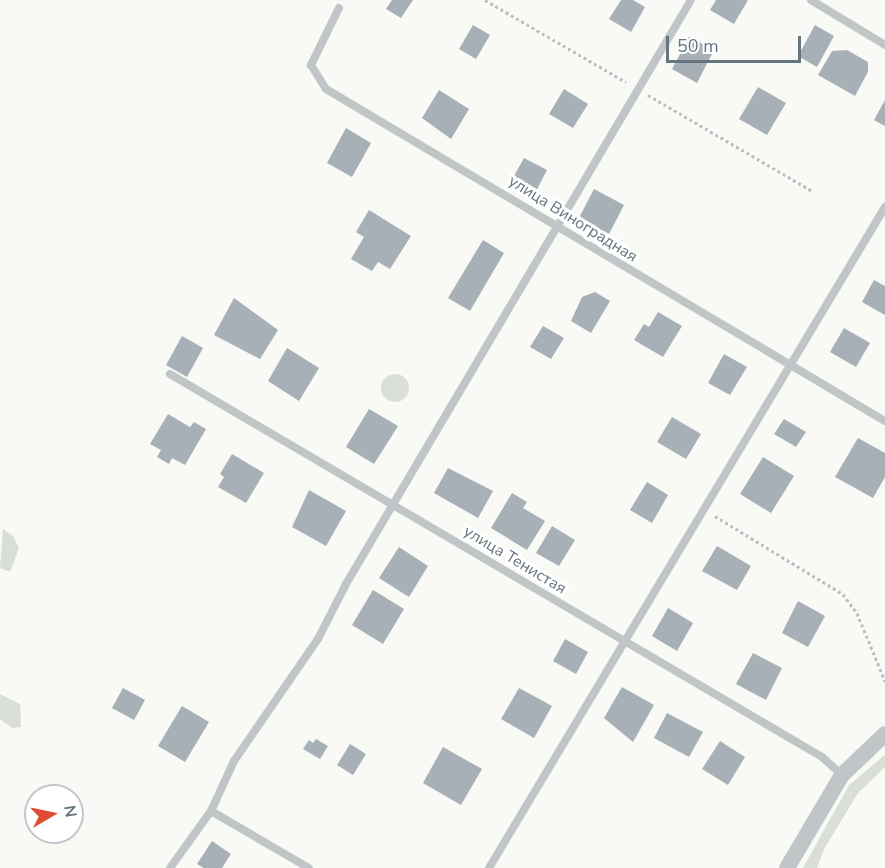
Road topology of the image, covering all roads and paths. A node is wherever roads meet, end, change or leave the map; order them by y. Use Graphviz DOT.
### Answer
graph roads {
  1 [pos="691,0"];
  2 [pos="811,0"];
  3 [pos="339,8"];
  4 [pos="885,45"];
  5 [pos="885,207"];
  6 [pos="558,226"];
  7 [pos="788,367"];
  8 [pos="170,374"];
  9 [pos="885,421"];
  10 [pos="394,505"];
  11 [pos="704,509"];
  12 [pos="624,643"];
  13 [pos="885,681"];
  14 [pos="885,734"];
  15 [pos="842,776"];
  16 [pos="211,811"];
  17 [pos="170,868"];
  18 [pos="309,868"];
  19 [pos="489,868"];
  20 [pos="787,868"];
  1 -- 6 [label="lane"];
  2 -- 4 [label="lane"];
  3 -- 6 [label="lane, улица Виноградная"];
  5 -- 7 [label="lane"];
  6 -- 7 [label="lane, улица Виноградная"];
  6 -- 10 [label="lane"];
  7 -- 9 [label="lane, улица Виноградная"];
  7 -- 11 [label="lane"];
  8 -- 10 [label="lane, улица Тенистая"];
  10 -- 12 [label="lane, улица Тенистая"];
  10 -- 16 [label="lane"];
  11 -- 12 [label="lane"];
  11 -- 13 [label="path"];
  12 -- 15 [label="lane, улица Тенистая"];
  12 -- 19 [label="lane"];
  14 -- 15 [label="street"];
  15 -- 20 [label="street"];
  16 -- 17 [label="lane"];
  16 -- 18 [label="lane"];
}
